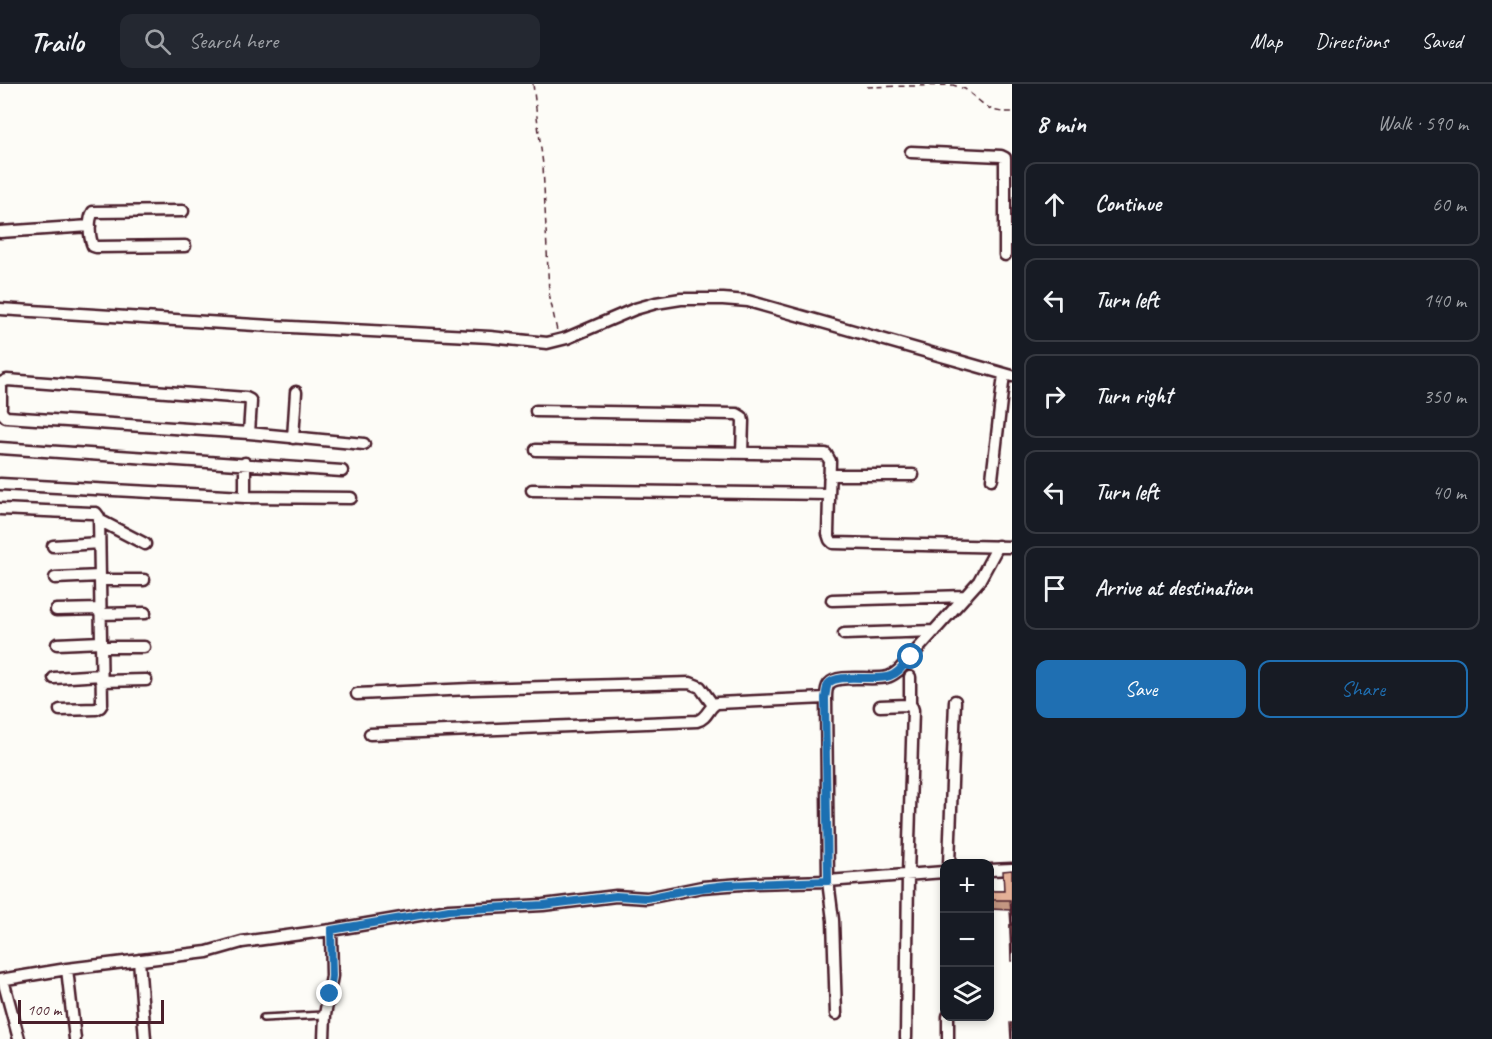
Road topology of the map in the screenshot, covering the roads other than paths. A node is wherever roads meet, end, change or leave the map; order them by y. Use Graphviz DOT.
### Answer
graph roads {
  1 [pos="911,152"];
  2 [pos="1009,189"];
  3 [pos="183,211"];
  4 [pos="90,226"];
  5 [pos="0,232"];
  6 [pos="184,246"];
  7 [pos="1005,255"];
  8 [pos="0,309"];
  9 [pos="1008,375"];
  10 [pos="296,392"];
  11 [pos="0,407"];
  12 [pos="536,411"];
  13 [pos="249,434"];
  14 [pos="293,438"];
  15 [pos="364,444"];
  16 [pos="0,448"];
  17 [pos="536,450"];
  18 [pos="742,453"];
  19 [pos="245,463"];
  20 [pos="342,471"];
  21 [pos="829,475"];
  22 [pos="913,475"];
  23 [pos="992,479"];
  24 [pos="0,484"];
  25 [pos="532,489"];
  26 [pos="829,494"];
  27 [pos="244,497"];
  28 [pos="351,498"];
  29 [pos="0,509"];
  30 [pos="99,520"];
  31 [pos="99,543"];
  32 [pos="145,544"];
  33 [pos="52,546"];
  34 [pos="998,546"];
  35 [pos="1012,547"];
  36 [pos="55,578"];
  37 [pos="100,578"];
  38 [pos="144,580"];
  39 [pos="966,597"];
  40 [pos="832,600"];
  41 [pos="56,610"];
  42 [pos="100,612"];
  43 [pos="145,613"];
  44 [pos="935,631"];
  45 [pos="844,634"];
  46 [pos="57,644"];
  47 [pos="101,644"];
  48 [pos="144,646"];
  49 [pos="910,677"];
  50 [pos="54,678"];
  51 [pos="101,678"];
  52 [pos="146,680"];
  53 [pos="357,694"];
  54 [pos="825,698"];
  55 [pos="955,701"];
  56 [pos="713,705"];
  57 [pos="880,706"];
  58 [pos="910,706"];
  59 [pos="60,710"];
  60 [pos="370,734"];
  61 [pos="949,859"];
  62 [pos="1012,869"];
  63 [pos="994,870"];
  64 [pos="940,872"];
  65 [pos="908,875"];
  66 [pos="828,881"];
  67 [pos="331,930"];
  68 [pos="139,960"];
  69 [pos="68,969"];
  70 [pos="2,980"];
  71 [pos="836,1014"];
  72 [pos="325,1015"];
  73 [pos="263,1018"];
  74 [pos="948,1021"];
  75 [pos="906,1038"];
  76 [pos="19,1039"];
  77 [pos="75,1039"];
  78 [pos="145,1039"];
  79 [pos="324,1039"];
  80 [pos="948,1039"];
  1 -- 2 [label="street"];
  2 -- 7 [label="street"];
  3 -- 4 [label="street"];
  4 -- 5 [label="street"];
  4 -- 6 [label="street"];
  8 -- 9 [label="street"];
  9 -- 23 [label="street"];
  10 -- 14 [label="street"];
  11 -- 13 [label="street"];
  11 -- 13 [label="street"];
  12 -- 18 [label="street"];
  13 -- 14 [label="street"];
  14 -- 15 [label="street"];
  16 -- 19 [label="street"];
  17 -- 18 [label="street"];
  18 -- 21 [label="street"];
  19 -- 20 [label="street"];
  19 -- 27 [label="street"];
  21 -- 22 [label="street"];
  21 -- 26 [label="street"];
  24 -- 27 [label="street"];
  25 -- 26 [label="street"];
  26 -- 34 [label="street"];
  27 -- 28 [label="street"];
  29 -- 30 [label="street"];
  30 -- 31 [label="street"];
  30 -- 32 [label="street"];
  31 -- 33 [label="street"];
  31 -- 37 [label="street"];
  34 -- 35 [label="street"];
  34 -- 39 [label="street"];
  36 -- 37 [label="street"];
  37 -- 38 [label="street"];
  37 -- 42 [label="street"];
  39 -- 40 [label="street"];
  39 -- 44 [label="street"];
  41 -- 42 [label="street"];
  42 -- 43 [label="street"];
  42 -- 47 [label="street"];
  44 -- 45 [label="street"];
  44 -- 54 [label="street"];
  46 -- 47 [label="street"];
  47 -- 48 [label="street"];
  47 -- 51 [label="street"];
  49 -- 58 [label="street"];
  50 -- 51 [label="street"];
  51 -- 52 [label="street"];
  51 -- 59 [label="street"];
  53 -- 56 [label="street"];
  54 -- 56 [label="street"];
  54 -- 66 [label="street"];
  55 -- 61 [label="street"];
  56 -- 60 [label="street"];
  57 -- 58 [label="street"];
  58 -- 65 [label="street"];
  62 -- 63 [label="street"];
  64 -- 65 [label="street"];
  65 -- 66 [label="street"];
  65 -- 75 [label="street"];
  66 -- 67 [label="street"];
  66 -- 71 [label="street"];
  67 -- 68 [label="street"];
  67 -- 72 [label="street"];
  68 -- 69 [label="street"];
  68 -- 78 [label="street"];
  69 -- 70 [label="street"];
  69 -- 77 [label="street"];
  70 -- 76 [label="street"];
  72 -- 73 [label="lane"];
  72 -- 79 [label="street"];
  74 -- 80 [label="street"];
}
